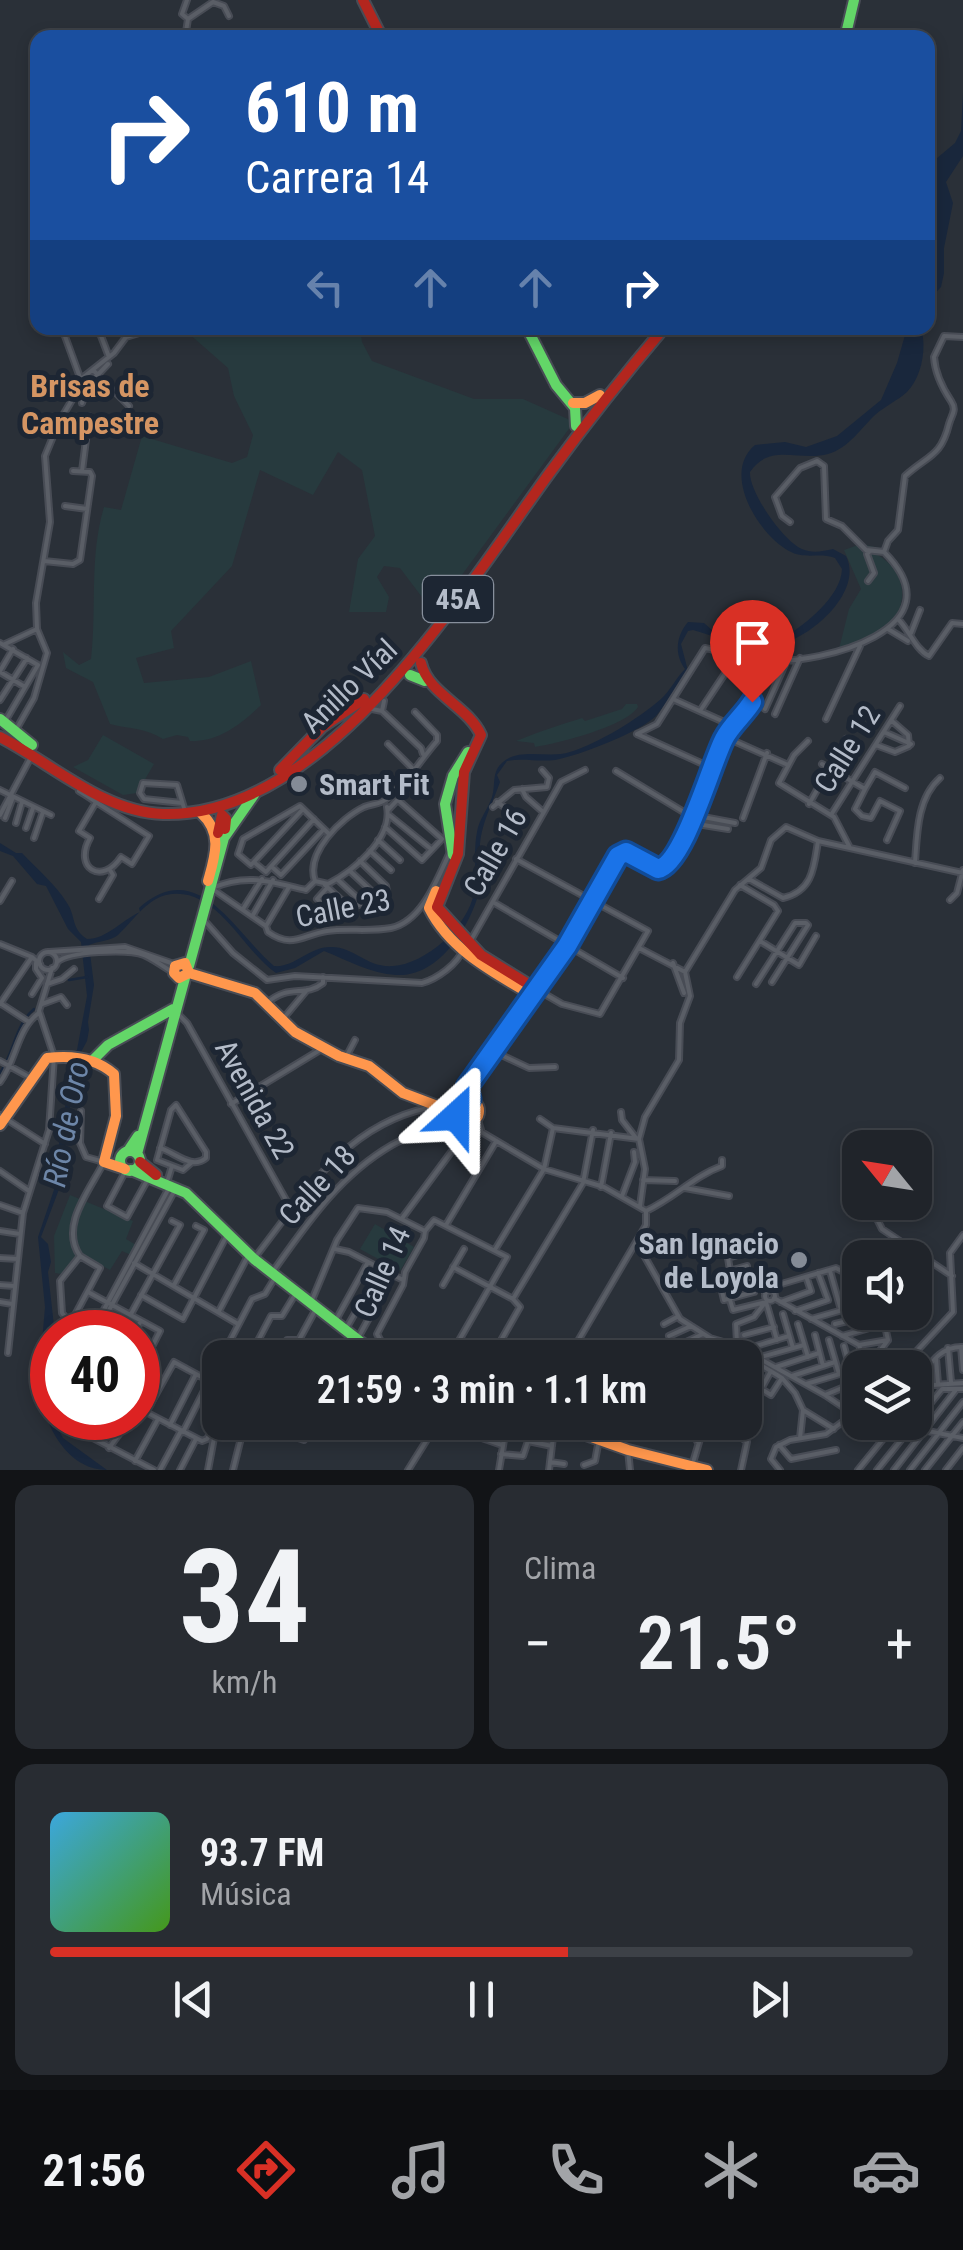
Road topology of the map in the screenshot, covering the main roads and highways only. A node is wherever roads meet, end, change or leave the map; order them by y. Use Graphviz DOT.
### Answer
graph roads {
  1 [pos="363,0"];
  2 [pos="857,0"];
  3 [pos="378,30"];
  4 [pos="850,30"];
  5 [pos="531,335"];
  6 [pos="649,335"];
  7 [pos="658,335"];
  8 [pos="600,395"];
  9 [pos="569,402"];
  10 [pos="576,426"];
  11 [pos="463,592"];
  12 [pos="421,663"];
  13 [pos="410,675"];
  14 [pos="352,715"];
  15 [pos="8,725"];
  16 [pos="2,738"];
  17 [pos="301,757"];
  18 [pos="449,786"];
  19 [pos="462,787"];
  20 [pos="254,796"];
  21 [pos="445,803"];
  22 [pos="462,804"];
  23 [pos="200,813"];
  24 [pos="220,840"];
  25 [pos="212,888"];
  26 [pos="438,917"];
  27 [pos="183,971"];
  28 [pos="175,1011"];
  29 [pos="92,1062"];
  30 [pos="460,1111"];
  31 [pos="2,1120"];
  32 [pos="130,1162"];
  33 [pos="171,1183"];
  34 [pos="253,1255"];
  35 [pos="275,1273"];
  36 [pos="314,1304"];
  37 [pos="359,1340"];
  38 [pos="361,1340"];
  39 [pos="588,1440"];
  40 [pos="692,1468"];
  41 [pos="707,1470"];
  1 -- 3 [label="main road"];
  2 -- 4 [label="main road"];
  5 -- 9 [label="main road"];
  6 -- 8 [label="main road, Anillo Víal / 45A"];
  7 -- 11 [label="main road, Anillo Víal / 45A"];
  8 -- 9 [label="main road"];
  8 -- 10 [label="main road, Anillo Víal / 45A"];
  9 -- 10 [label="main road"];
  10 -- 14 [label="main road, Anillo Víal / 45A"];
  11 -- 12 [label="main road"];
  11 -- 14 [label="main road, Anillo Víal / 45A"];
  12 -- 13 [label="main road"];
  12 -- 19 [label="main road"];
  13 -- 14 [label="main road"];
  13 -- 18 [label="main road"];
  14 -- 17 [label="main road, Anillo Víal / 45A"];
  14 -- 17 [label="main road, Anillo Víal / 45A"];
  15 -- 16 [label="main road"];
  15 -- 17 [label="main road, Anillo Víal / 45A"];
  16 -- 23 [label="main road, Anillo Víal / 45A"];
  17 -- 20 [label="main road, Anillo Víal / 45A"];
  18 -- 19 [label="main road"];
  18 -- 21 [label="main road"];
  19 -- 22 [label="main road"];
  20 -- 23 [label="main road, Anillo Víal / 45A"];
  20 -- 24 [label="main road"];
  21 -- 22 [label="main road"];
  21 -- 26 [label="main road"];
  22 -- 26 [label="main road"];
  23 -- 24 [label="main road"];
  24 -- 25 [label="main road"];
  24 -- 25 [label="main road"];
  25 -- 27 [label="main road"];
  26 -- 30 [label="main road"];
  27 -- 28 [label="main road"];
  27 -- 30 [label="main road"];
  27 -- 30 [label="main road"];
  28 -- 29 [label="main road"];
  28 -- 32 [label="main road"];
  29 -- 31 [label="main road"];
  29 -- 32 [label="main road"];
  32 -- 33 [label="main road"];
  32 -- 33 [label="main road"];
  33 -- 34 [label="main road"];
  33 -- 34 [label="main road"];
  34 -- 35 [label="main road"];
  35 -- 36 [label="main road"];
  35 -- 36 [label="main road"];
  36 -- 37 [label="main road"];
  36 -- 38 [label="main road"];
  39 -- 40 [label="main road"];
  40 -- 41 [label="main road"];
}
